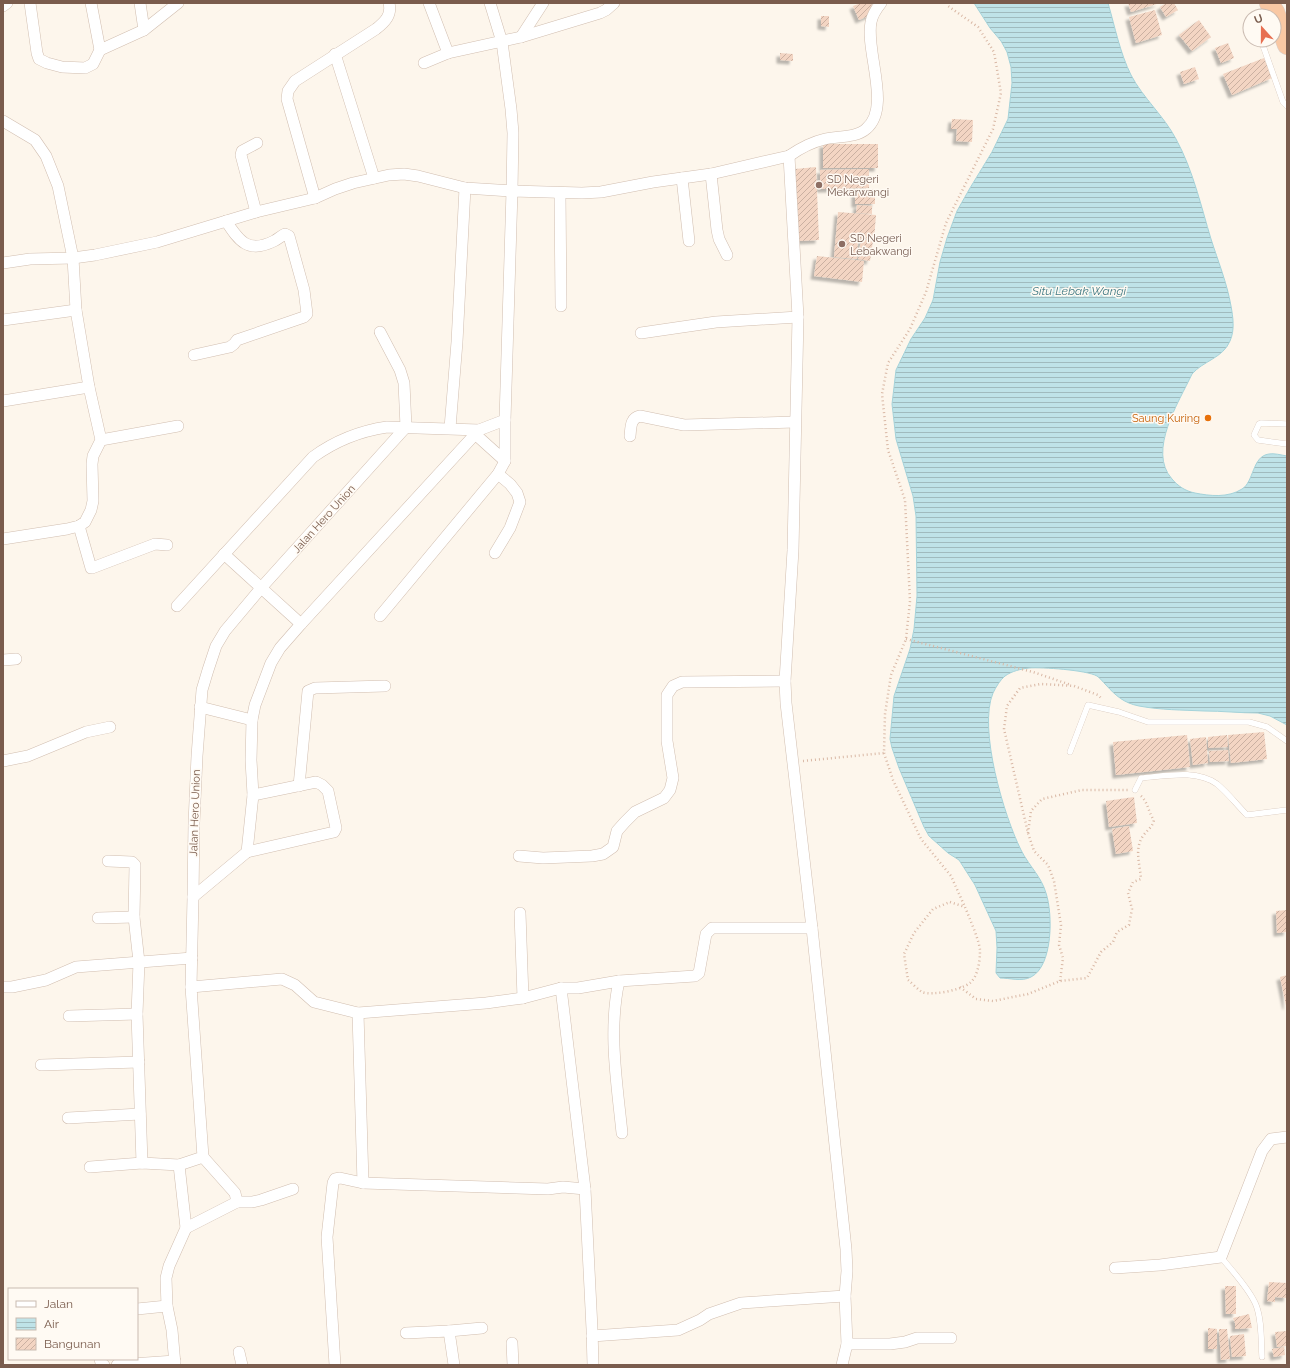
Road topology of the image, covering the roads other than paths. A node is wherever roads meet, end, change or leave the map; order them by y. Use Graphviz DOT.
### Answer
graph roads {
  1 [pos="7,3"];
  2 [pos="30,3"];
  3 [pos="91,3"];
  4 [pos="140,3"];
  5 [pos="178,3"];
  6 [pos="389,3"];
  7 [pos="429,3"];
  8 [pos="490,3"];
  9 [pos="543,3"];
  10 [pos="614,3"];
  11 [pos="881,3"];
  12 [pos="3,6"];
  13 [pos="1282,26"];
  14 [pos="144,30"];
  15 [pos="521,37"];
  16 [pos="502,42"];
  17 [pos="1287,45"];
  18 [pos="1264,48"];
  19 [pos="100,50"];
  20 [pos="448,53"];
  21 [pos="335,54"];
  22 [pos="424,63"];
  23 [pos="1287,106"];
  24 [pos="3,121"];
  25 [pos="257,142"];
  26 [pos="789,156"];
  27 [pos="711,174"];
  28 [pos="374,178"];
  29 [pos="682,178"];
  30 [pos="465,188"];
  31 [pos="512,192"];
  32 [pos="560,192"];
  33 [pos="315,198"];
  34 [pos="256,212"];
  35 [pos="226,221"];
  36 [pos="689,242"];
  37 [pos="727,255"];
  38 [pos="73,258"];
  39 [pos="3,263"];
  40 [pos="561,306"];
  41 [pos="76,310"];
  42 [pos="798,317"];
  43 [pos="3,320"];
  44 [pos="380,332"];
  45 [pos="641,333"];
  46 [pos="194,355"];
  47 [pos="89,387"];
  48 [pos="3,401"];
  49 [pos="505,420"];
  50 [pos="796,422"];
  51 [pos="1287,424"];
  52 [pos="178,426"];
  53 [pos="406,427"];
  54 [pos="450,428"];
  55 [pos="477,432"];
  56 [pos="630,436"];
  57 [pos="101,440"];
  58 [pos="1287,444"];
  59 [pos="505,461"];
  60 [pos="498,474"];
  61 [pos="79,526"];
  62 [pos="3,539"];
  63 [pos="166,545"];
  64 [pos="495,553"];
  65 [pos="224,554"];
  66 [pos="261,588"];
  67 [pos="176,606"];
  68 [pos="380,616"];
  69 [pos="301,624"];
  70 [pos="16,659"];
  71 [pos="3,660"];
  72 [pos="785,682"];
  73 [pos="385,686"];
  74 [pos="200,707"];
  75 [pos="252,720"];
  76 [pos="110,726"];
  77 [pos="1287,741"];
  78 [pos="1070,752"];
  79 [pos="3,761"];
  80 [pos="299,786"];
  81 [pos="1135,790"];
  82 [pos="253,795"];
  83 [pos="1287,810"];
  84 [pos="247,852"];
  85 [pos="520,856"];
  86 [pos="108,861"];
  87 [pos="193,897"];
  88 [pos="520,913"];
  89 [pos="134,917"];
  90 [pos="98,918"];
  91 [pos="812,928"];
  92 [pos="192,958"];
  93 [pos="138,962"];
  94 [pos="619,981"];
  95 [pos="3,987"];
  96 [pos="191,987"];
  97 [pos="561,988"];
  98 [pos="523,998"];
  99 [pos="358,1013"];
  100 [pos="137,1014"];
  101 [pos="69,1016"];
  102 [pos="139,1062"];
  103 [pos="41,1065"];
  104 [pos="140,1114"];
  105 [pos="68,1118"];
  106 [pos="622,1133"];
  107 [pos="1287,1137"];
  108 [pos="203,1157"];
  109 [pos="142,1163"];
  110 [pos="179,1165"];
  111 [pos="90,1167"];
  112 [pos="363,1183"];
  113 [pos="293,1189"];
  114 [pos="585,1189"];
  115 [pos="237,1202"];
  116 [pos="186,1228"];
  117 [pos="1221,1257"];
  118 [pos="1115,1268"];
  119 [pos="845,1296"];
  120 [pos="166,1306"];
  121 [pos="138,1309"];
  122 [pos="482,1328"];
  123 [pos="449,1331"];
  124 [pos="406,1333"];
  125 [pos="592,1336"];
  126 [pos="950,1338"];
  127 [pos="512,1343"];
  128 [pos="847,1344"];
  129 [pos="239,1352"];
  130 [pos="1262,1357"];
  131 [pos="175,1363"];
  132 [pos="117,1365"];
  133 [pos="242,1365"];
  134 [pos="335,1365"];
  135 [pos="454,1365"];
  136 [pos="513,1365"];
  137 [pos="593,1365"];
  138 [pos="842,1365"];
  1 -- 12 [label="street"];
  2 -- 19 [label="street"];
  3 -- 19 [label="street"];
  4 -- 14 [label="street"];
  5 -- 14 [label="street"];
  6 -- 21 [label="street"];
  7 -- 20 [label="street"];
  8 -- 16 [label="street"];
  9 -- 15 [label="street"];
  10 -- 15 [label="street"];
  11 -- 26 [label="street"];
  13 -- 17 [label="highway"];
  14 -- 19 [label="street"];
  15 -- 16 [label="street"];
  16 -- 20 [label="street"];
  16 -- 31 [label="street"];
  18 -- 23 [label="lane"];
  20 -- 22 [label="street"];
  21 -- 28 [label="street"];
  21 -- 33 [label="street"];
  24 -- 38 [label="street"];
  25 -- 34 [label="street"];
  26 -- 27 [label="street"];
  26 -- 42 [label="street"];
  27 -- 29 [label="street"];
  27 -- 37 [label="street"];
  28 -- 30 [label="street"];
  28 -- 33 [label="street"];
  29 -- 32 [label="street"];
  29 -- 36 [label="street"];
  30 -- 31 [label="street"];
  30 -- 54 [label="street"];
  31 -- 32 [label="street"];
  31 -- 49 [label="street"];
  32 -- 40 [label="street"];
  33 -- 34 [label="street"];
  34 -- 35 [label="street"];
  35 -- 38 [label="street"];
  35 -- 46 [label="street"];
  38 -- 39 [label="street"];
  38 -- 41 [label="street"];
  41 -- 43 [label="street"];
  41 -- 47 [label="street"];
  42 -- 45 [label="street"];
  42 -- 50 [label="street"];
  44 -- 53 [label="street"];
  47 -- 48 [label="street"];
  47 -- 57 [label="street"];
  49 -- 55 [label="street"];
  49 -- 59 [label="street"];
  50 -- 56 [label="street"];
  50 -- 72 [label="street"];
  51 -- 58 [label="lane"];
  52 -- 57 [label="street"];
  53 -- 54 [label="street"];
  53 -- 65 [label="street"];
  53 -- 66 [label="street, Jalan Hero Union"];
  54 -- 55 [label="street"];
  55 -- 59 [label="street"];
  55 -- 69 [label="street"];
  57 -- 61 [label="street"];
  59 -- 60 [label="street"];
  60 -- 64 [label="street"];
  60 -- 68 [label="street"];
  61 -- 62 [label="street"];
  61 -- 63 [label="street"];
  65 -- 66 [label="street"];
  65 -- 67 [label="street"];
  66 -- 69 [label="street"];
  66 -- 74 [label="street, Jalan Hero Union"];
  69 -- 75 [label="street"];
  70 -- 71 [label="street"];
  72 -- 85 [label="street"];
  72 -- 91 [label="street"];
  73 -- 80 [label="street"];
  74 -- 75 [label="street"];
  74 -- 87 [label="street, Jalan Hero Union"];
  75 -- 82 [label="street"];
  76 -- 79 [label="street"];
  77 -- 78 [label="lane"];
  80 -- 82 [label="street"];
  80 -- 84 [label="street"];
  81 -- 83 [label="lane"];
  82 -- 84 [label="street"];
  84 -- 87 [label="street"];
  86 -- 89 [label="street"];
  87 -- 92 [label="street, Jalan Hero Union"];
  88 -- 98 [label="street"];
  89 -- 90 [label="street"];
  89 -- 93 [label="street"];
  91 -- 94 [label="street"];
  91 -- 119 [label="street"];
  92 -- 93 [label="street"];
  92 -- 96 [label="street, Jalan Hero Union"];
  93 -- 95 [label="street"];
  93 -- 100 [label="street"];
  94 -- 97 [label="street"];
  94 -- 106 [label="street"];
  96 -- 99 [label="street"];
  96 -- 108 [label="street, Jalan Hero Union"];
  97 -- 98 [label="street"];
  97 -- 114 [label="street"];
  98 -- 99 [label="street"];
  99 -- 112 [label="street"];
  100 -- 101 [label="street"];
  100 -- 102 [label="street"];
  102 -- 103 [label="street"];
  102 -- 104 [label="street"];
  104 -- 105 [label="street"];
  104 -- 109 [label="street"];
  107 -- 117 [label="street"];
  108 -- 110 [label="street"];
  108 -- 115 [label="street"];
  109 -- 110 [label="street"];
  109 -- 111 [label="street"];
  110 -- 116 [label="street"];
  112 -- 114 [label="street"];
  112 -- 134 [label="street"];
  113 -- 115 [label="street"];
  114 -- 125 [label="street"];
  115 -- 116 [label="street"];
  116 -- 120 [label="street"];
  117 -- 118 [label="street"];
  117 -- 130 [label="lane"];
  119 -- 125 [label="street"];
  119 -- 128 [label="street"];
  120 -- 121 [label="street"];
  120 -- 131 [label="street"];
  122 -- 123 [label="street"];
  123 -- 124 [label="street"];
  123 -- 135 [label="street"];
  125 -- 137 [label="street"];
  126 -- 128 [label="street"];
  127 -- 136 [label="street"];
  128 -- 138 [label="street"];
  129 -- 133 [label="street"];
  131 -- 132 [label="street"];
}
